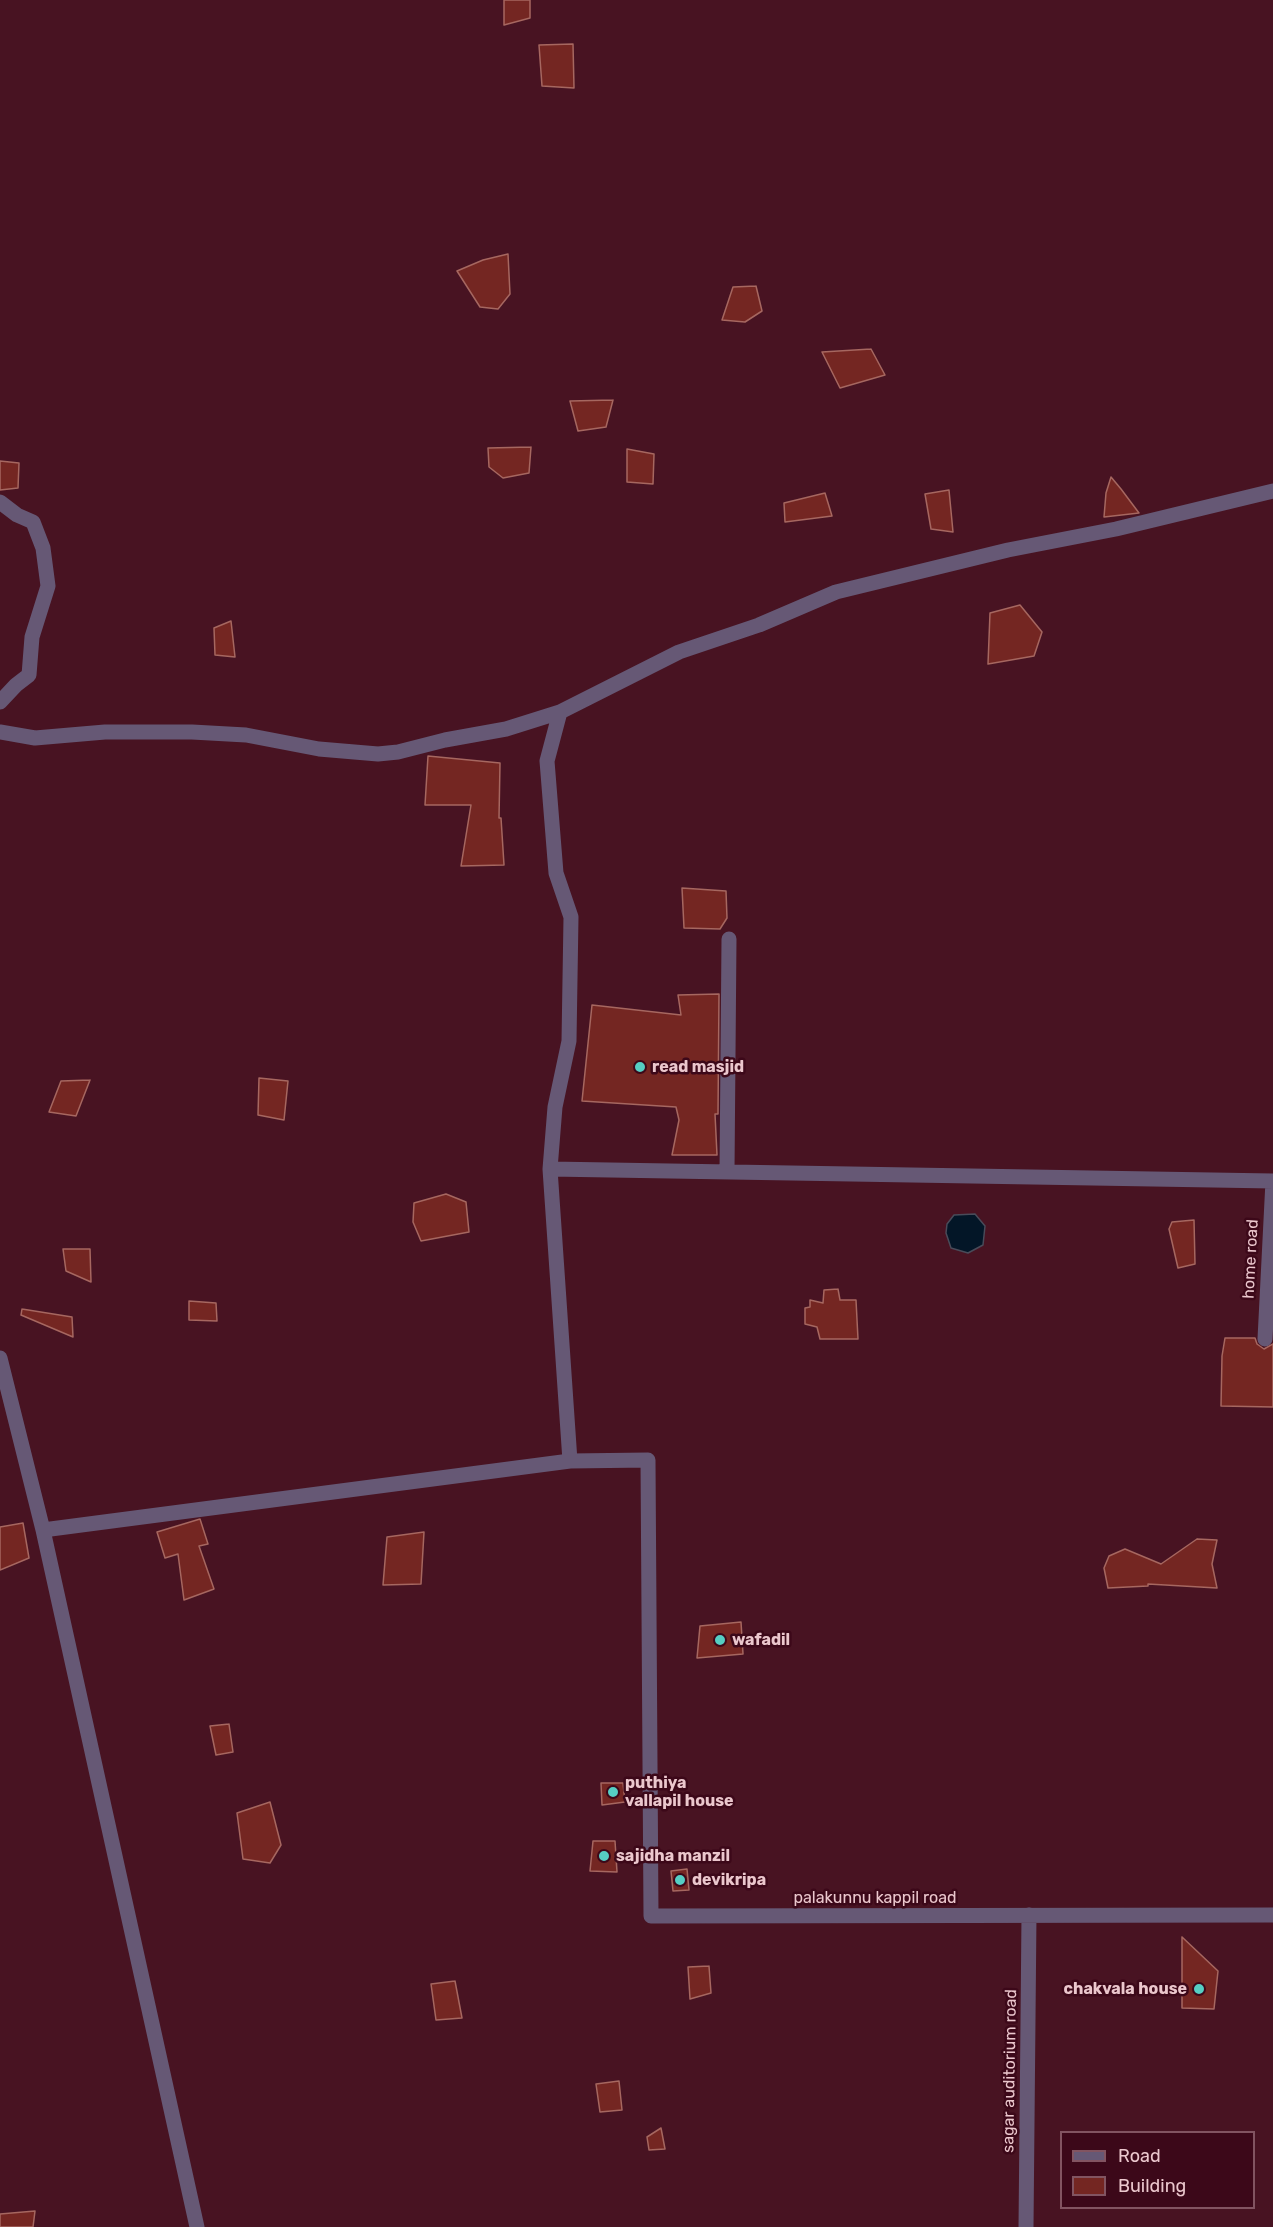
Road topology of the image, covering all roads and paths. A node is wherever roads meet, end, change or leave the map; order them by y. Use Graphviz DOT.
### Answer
graph roads {
  1 [pos="1273,491"];
  2 [pos="0,502"];
  3 [pos="0,702"];
  4 [pos="560,712"];
  5 [pos="0,732"];
  6 [pos="729,939"];
  7 [pos="550,1169"];
  8 [pos="727,1171"];
  9 [pos="1273,1181"];
  10 [pos="1265,1338"];
  11 [pos="0,1358"];
  12 [pos="570,1461"];
  13 [pos="43,1530"];
  14 [pos="1273,1915"];
  15 [pos="1029,1916"];
  16 [pos="197,2227"];
  17 [pos="1026,2227"];
  1 -- 4 [label="street"];
  2 -- 3 [label="street"];
  4 -- 5 [label="street"];
  4 -- 7 [label="street"];
  6 -- 8 [label="street"];
  7 -- 8 [label="street"];
  7 -- 12 [label="street"];
  8 -- 9 [label="street"];
  9 -- 10 [label="street, home road"];
  11 -- 13 [label="street"];
  12 -- 13 [label="street"];
  12 -- 15 [label="street, palakunnu kappil road"];
  13 -- 16 [label="street"];
  14 -- 15 [label="street, palakunnu kappil road"];
  15 -- 17 [label="street, sagar auditorium road"];
}
